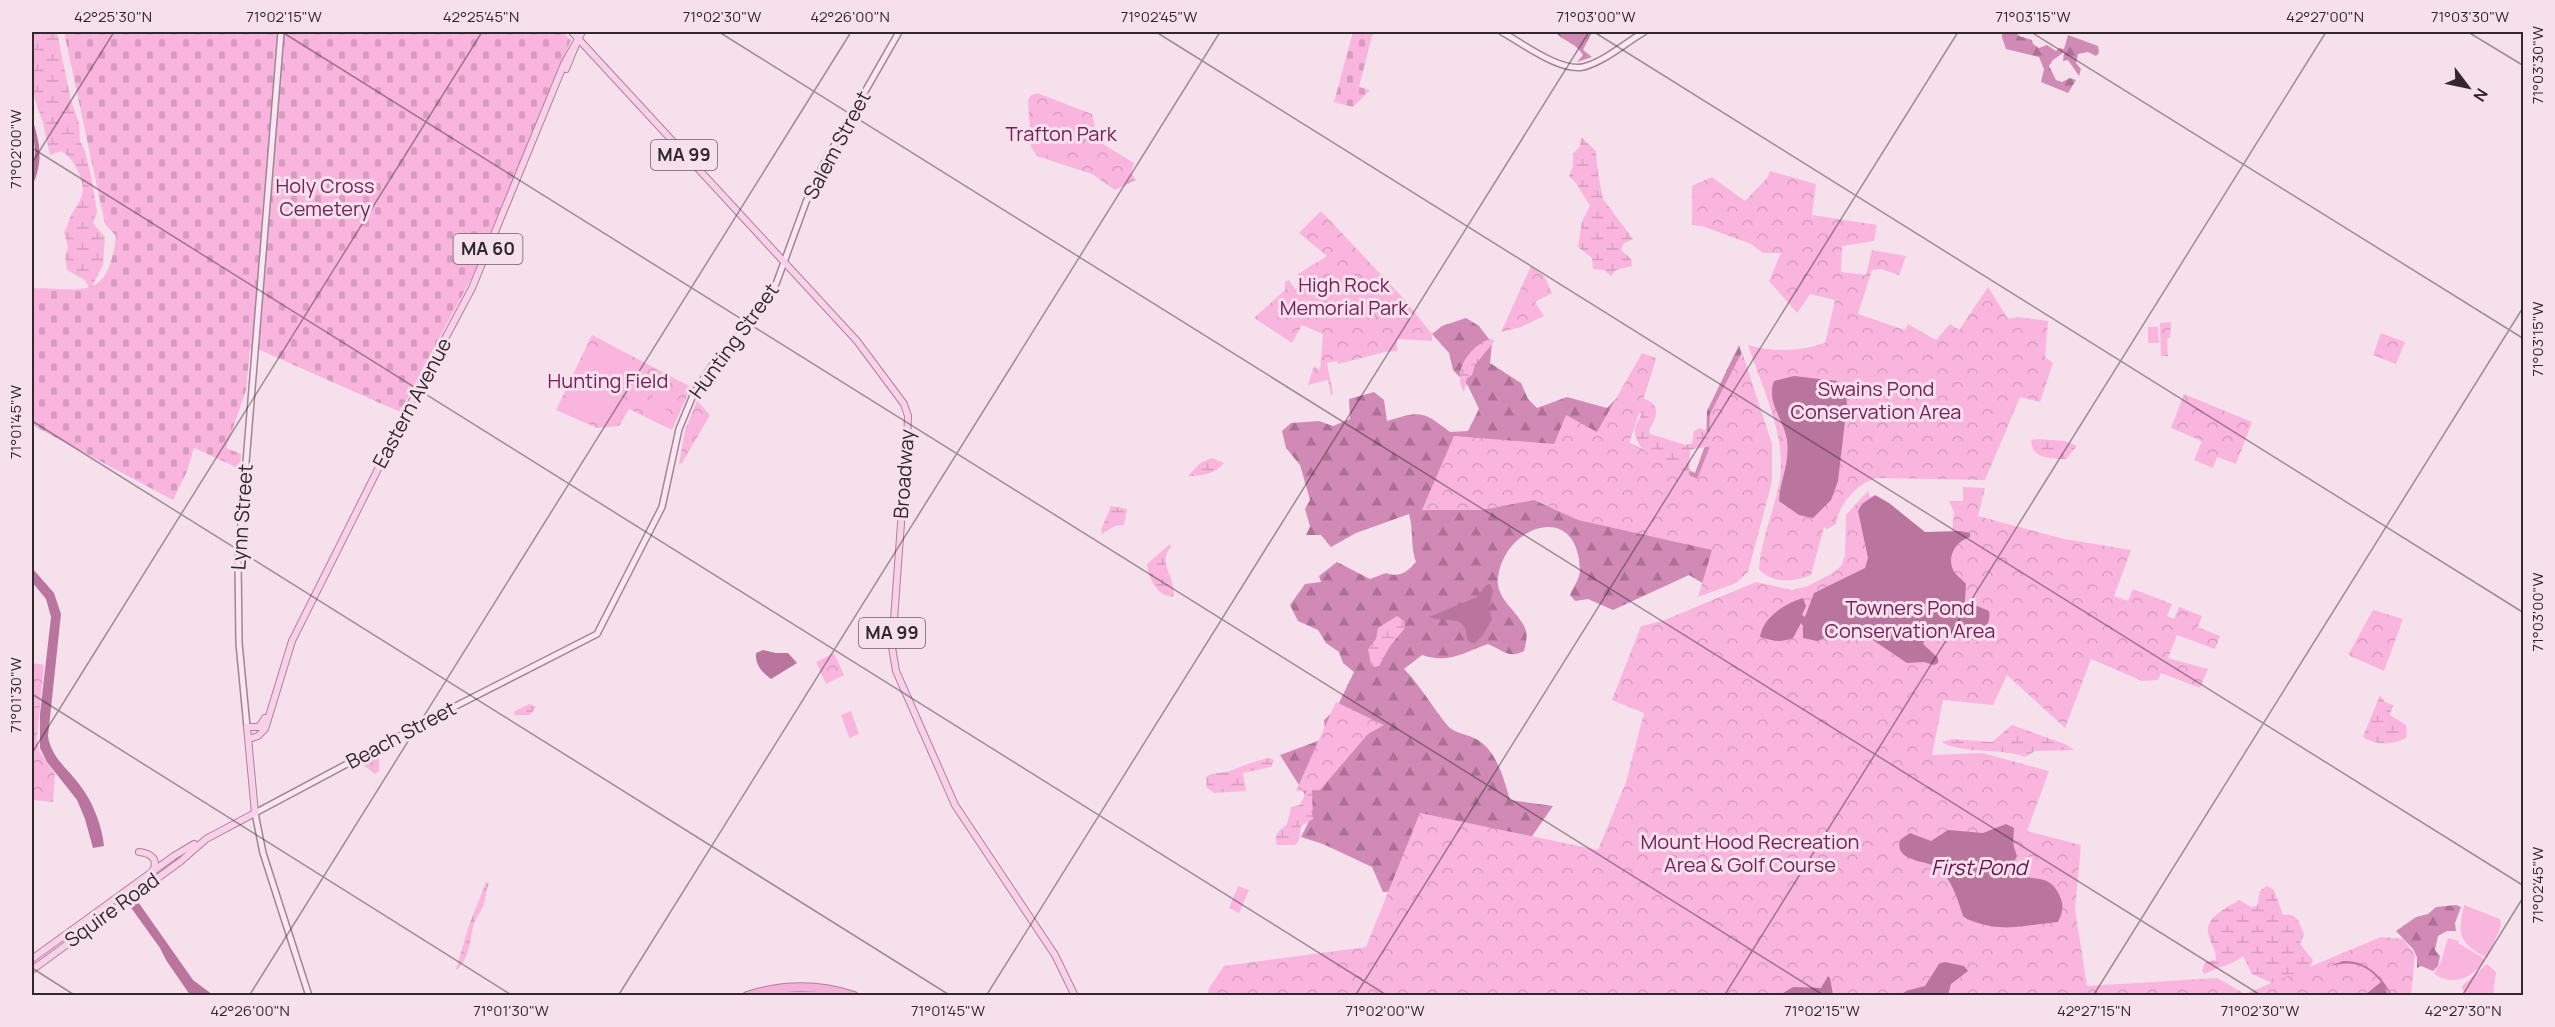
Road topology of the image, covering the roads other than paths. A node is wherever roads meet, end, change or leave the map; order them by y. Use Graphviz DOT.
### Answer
graph roads {
  1 [pos="281,32"];
  2 [pos="572,32"];
  3 [pos="582,32"];
  4 [pos="900,32"];
  5 [pos="1502,32"];
  6 [pos="1644,32"];
  7 [pos="578,39"];
  8 [pos="785,264"];
  9 [pos="597,634"];
  10 [pos="270,707"];
  11 [pos="247,728"];
  12 [pos="249,739"];
  13 [pos="255,813"];
  14 [pos="206,839"];
  15 [pos="184,850"];
  16 [pos="191,850"];
  17 [pos="139,852"];
  18 [pos="149,874"];
  19 [pos="32,959"];
  20 [pos="32,970"];
  21 [pos="309,996"];
  22 [pos="747,996"];
  23 [pos="777,996"];
  24 [pos="824,996"];
  25 [pos="854,996"];
  26 [pos="1075,996"];
  1 -- 11 [label="main road, Lynn Street"];
  2 -- 7 [label="main road, Broadway / MA 99"];
  3 -- 7 [label="main road, Eastern Avenue / MA 60"];
  4 -- 8 [label="main road, Salem Street"];
  5 -- 6 [label="main road"];
  7 -- 8 [label="main road, Broadway / MA 99"];
  7 -- 10 [label="main road, Eastern Avenue / MA 60"];
  8 -- 9 [label="main road, Hunting Street"];
  8 -- 26 [label="main road, Broadway / MA 99"];
  9 -- 13 [label="main road, Beach Street"];
  10 -- 11 [label="main road, Eastern Avenue / MA 60"];
  10 -- 12 [label="main road, Eastern Avenue / MA 60"];
  11 -- 12 [label="main road, Lynn Street"];
  12 -- 13 [label="main road, Lynn Street"];
  13 -- 14 [label="main road, Beach Street"];
  13 -- 21 [label="main road, Lynn Street"];
  14 -- 15 [label="main road, Beach Street"];
  14 -- 16 [label="main road, Beach Street"];
  15 -- 18 [label="main road, Squire Road"];
  16 -- 20 [label="main road, Squire Road"];
  17 -- 18 [label="main road"];
  18 -- 19 [label="main road, Squire Road"];
  22 -- 25 [label="highway"];
  23 -- 24 [label="highway"];
}
